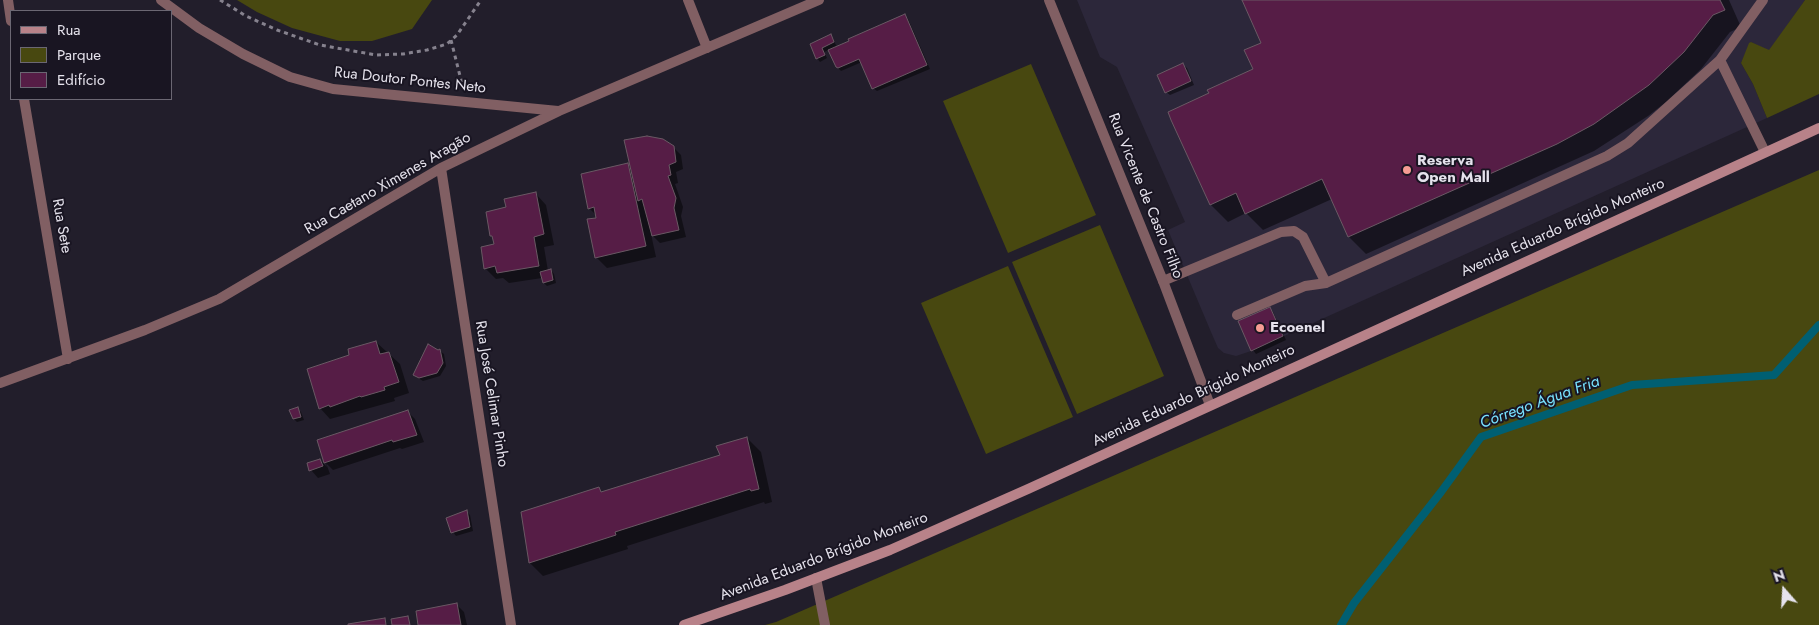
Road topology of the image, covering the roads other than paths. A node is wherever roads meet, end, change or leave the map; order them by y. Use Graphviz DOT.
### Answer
graph roads {
  1 [pos="8,0"];
  2 [pos="161,0"];
  3 [pos="688,0"];
  4 [pos="819,0"];
  5 [pos="1048,0"];
  6 [pos="1763,0"];
  7 [pos="10,14"];
  8 [pos="707,48"];
  9 [pos="1720,60"];
  10 [pos="24,100"];
  11 [pos="559,111"];
  12 [pos="1819,128"];
  13 [pos="1765,152"];
  14 [pos="441,168"];
  15 [pos="1163,281"];
  16 [pos="1326,283"];
  17 [pos="1237,315"];
  18 [pos="68,359"];
  19 [pos="0,383"];
  20 [pos="1210,405"];
  21 [pos="816,578"];
  22 [pos="511,625"];
  23 [pos="684,625"];
  24 [pos="825,625"];
  1 -- 7 [label="street"];
  2 -- 11 [label="street, Rua Doutor Pontes Neto"];
  3 -- 8 [label="street"];
  4 -- 8 [label="street, Rua Caetano Ximenes Aragão"];
  5 -- 15 [label="street, Rua Vicente de Castro Filho"];
  6 -- 9 [label="street"];
  8 -- 11 [label="street, Rua Caetano Ximenes Aragão"];
  9 -- 13 [label="street"];
  9 -- 16 [label="street"];
  10 -- 18 [label="street, Rua Sete"];
  11 -- 14 [label="street, Rua Caetano Ximenes Aragão"];
  12 -- 13 [label="main road, Avenida Eduardo Brígido Monteiro"];
  13 -- 20 [label="main road, Avenida Eduardo Brígido Monteiro"];
  14 -- 18 [label="street, Rua Caetano Ximenes Aragão"];
  14 -- 22 [label="street, Rua José Celimar Pinho"];
  15 -- 16 [label="street"];
  15 -- 20 [label="street, Rua Vicente de Castro Filho"];
  16 -- 17 [label="street"];
  18 -- 19 [label="street, Rua Caetano Ximenes Aragão"];
  20 -- 21 [label="main road, Avenida Eduardo Brígido Monteiro"];
  21 -- 23 [label="main road, Avenida Eduardo Brígido Monteiro"];
  21 -- 24 [label="street"];
}
